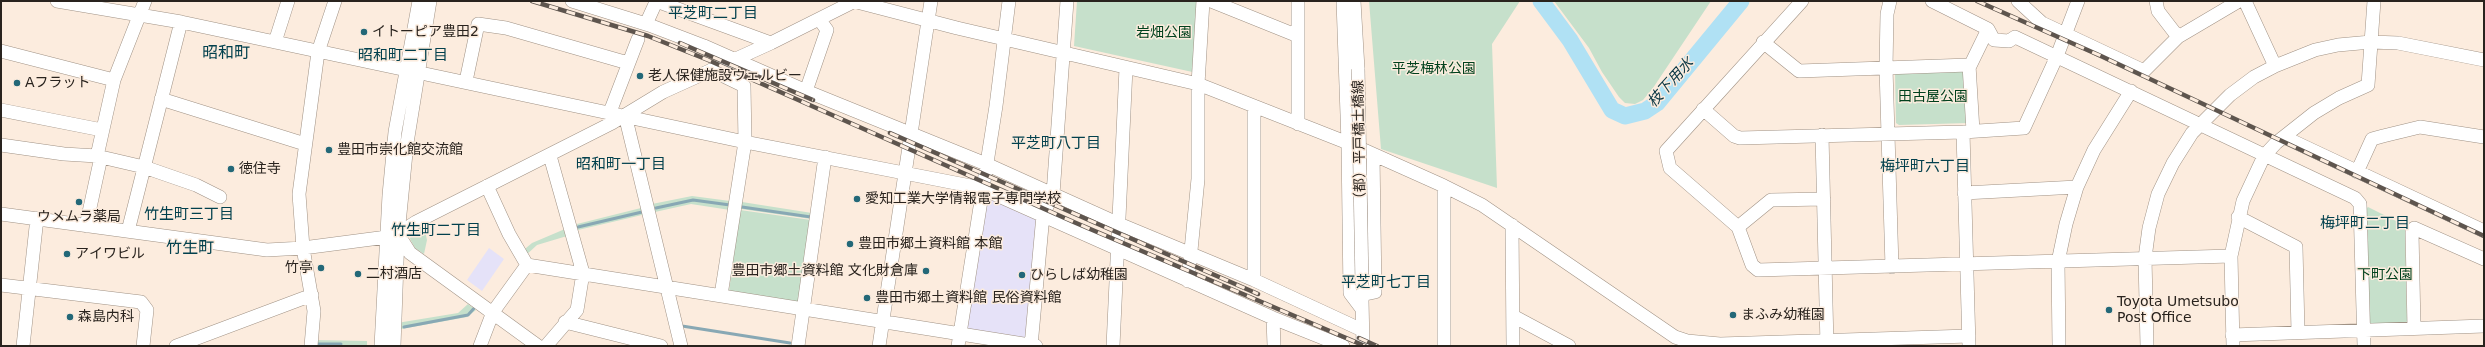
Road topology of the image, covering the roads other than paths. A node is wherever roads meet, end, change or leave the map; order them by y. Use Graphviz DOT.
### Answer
graph roads {
  1 [pos="57,1"];
  2 [pos="145,1"];
  3 [pos="288,1"];
  4 [pos="334,1"];
  5 [pos="419,1"];
  6 [pos="430,1"];
  7 [pos="572,1"];
  8 [pos="854,1"];
  9 [pos="931,1"];
  10 [pos="1009,1"];
  11 [pos="1067,1"];
  12 [pos="1203,1"];
  13 [pos="1211,1"];
  14 [pos="1298,1"];
  15 [pos="1343,1"];
  16 [pos="1354,1"];
  17 [pos="1802,1"];
  18 [pos="1890,1"];
  19 [pos="1932,1"];
  20 [pos="2018,1"];
  21 [pos="2078,1"];
  22 [pos="2156,1"];
  23 [pos="2239,1"];
  24 [pos="2245,1"];
  25 [pos="2374,1"];
  26 [pos="656,2"];
  27 [pos="141,15"];
  28 [pos="819,19"];
  29 [pos="928,21"];
  30 [pos="181,22"];
  31 [pos="646,24"];
  32 [pos="1988,29"];
  33 [pos="2064,33"];
  34 [pos="1298,36"];
  35 [pos="2178,37"];
  36 [pos="638,38"];
  37 [pos="1004,39"];
  38 [pos="275,42"];
  39 [pos="1763,42"];
  40 [pos="2371,42"];
  41 [pos="771,43"];
  42 [pos="1,51"];
  43 [pos="318,52"];
  44 [pos="1063,53"];
  45 [pos="2057,56"];
  46 [pos="735,59"];
  47 [pos="2484,60"];
  48 [pos="628,63"];
  49 [pos="1970,66"];
  50 [pos="2275,66"];
  51 [pos="1126,68"];
  52 [pos="1886,68"];
  53 [pos="412,70"];
  54 [pos="711,70"];
  55 [pos="114,80"];
  56 [pos="466,82"];
  57 [pos="1198,84"];
  58 [pos="806,91"];
  59 [pos="2130,91"];
  60 [pos="161,99"];
  61 [pos="1254,106"];
  62 [pos="1703,108"];
  63 [pos="1,110"];
  64 [pos="610,112"];
  65 [pos="625,115"];
  66 [pos="1298,124"];
  67 [pos="2199,124"];
  68 [pos="102,130"];
  69 [pos="1968,132"];
  70 [pos="1888,133"];
  71 [pos="910,134"];
  72 [pos="1822,135"];
  73 [pos="2284,137"];
  74 [pos="2484,137"];
  75 [pos="745,142"];
  76 [pos="1348,143"];
  77 [pos="305,144"];
  78 [pos="1,145"];
  79 [pos="550,156"];
  80 [pos="1373,156"];
  81 [pos="2264,156"];
  82 [pos="99,157"];
  83 [pos="825,157"];
  84 [pos="986,164"];
  85 [pos="144,167"];
  86 [pos="2357,172"];
  87 [pos="907,174"];
  88 [pos="487,186"];
  89 [pos="1444,186"];
  90 [pos="2078,187"];
  91 [pos="981,188"];
  92 [pos="1964,193"];
  93 [pos="1053,194"];
  94 [pos="220,197"];
  95 [pos="1824,199"];
  96 [pos="1,214"];
  97 [pos="1043,215"];
  98 [pos="2238,217"];
  99 [pos="37,218"];
  100 [pos="1119,224"];
  101 [pos="1512,225"];
  102 [pos="86,226"];
  103 [pos="1738,228"];
  104 [pos="128,231"];
  105 [pos="2484,231"];
  106 [pos="393,236"];
  107 [pos="303,248"];
  108 [pos="1117,249"];
  109 [pos="1191,253"];
  110 [pos="2231,256"];
  111 [pos="2145,258"];
  112 [pos="2484,260"];
  113 [pos="2058,262"];
  114 [pos="1967,264"];
  115 [pos="527,265"];
  116 [pos="1892,267"];
  117 [pos="1826,269"];
  118 [pos="583,272"];
  119 [pos="1188,280"];
  120 [pos="1254,280"];
  121 [pos="1,285"];
  122 [pos="667,286"];
  123 [pos="30,288"];
  124 [pos="1362,290"];
  125 [pos="312,295"];
  126 [pos="722,295"];
  127 [pos="804,309"];
  128 [pos="1362,309"];
  129 [pos="493,312"];
  130 [pos="1513,316"];
  131 [pos="1273,318"];
  132 [pos="565,322"];
  133 [pos="883,322"];
  134 [pos="2484,326"];
  135 [pos="2414,328"];
  136 [pos="1362,330"];
  137 [pos="2363,331"];
  138 [pos="2298,332"];
  139 [pos="959,340"];
  140 [pos="2233,340"];
  141 [pos="1969,341"];
  142 [pos="1827,344"];
  143 [pos="1720,345"];
  144 [pos="24,346"];
  145 [pos="143,346"];
  146 [pos="176,346"];
  147 [pos="311,346"];
  148 [pos="381,346"];
  149 [pos="394,346"];
  150 [pos="480,346"];
  151 [pos="538,346"];
  152 [pos="546,346"];
  153 [pos="660,346"];
  154 [pos="681,346"];
  155 [pos="798,346"];
  156 [pos="880,346"];
  157 [pos="1032,346"];
  158 [pos="1113,346"];
  159 [pos="1274,346"];
  160 [pos="1343,346"];
  161 [pos="1363,346"];
  162 [pos="1444,346"];
  163 [pos="1513,346"];
  164 [pos="1569,346"];
  165 [pos="2059,346"];
  166 [pos="2147,346"];
  167 [pos="2364,346"];
  1 -- 27 [label="street"];
  2 -- 27 [label="street"];
  3 -- 38 [label="street"];
  4 -- 43 [label="street"];
  5 -- 53 [label="street"];
  6 -- 53 [label="street"];
  7 -- 31 [label="street"];
  8 -- 28 [label="street"];
  8 -- 29 [label="street"];
  9 -- 29 [label="street"];
  10 -- 37 [label="street"];
  11 -- 44 [label="street"];
  12 -- 57 [label="street"];
  13 -- 34 [label="street"];
  14 -- 34 [label="street"];
  15 -- 76 [label="street"];
  16 -- 124 [label="street, （都）平戸橋土橋線, bridge"];
  17 -- 39 [label="street"];
  18 -- 52 [label="street"];
  19 -- 32 [label="street"];
  20 -- 33 [label="street"];
  21 -- 33 [label="street"];
  22 -- 35 [label="street"];
  23 -- 35 [label="street"];
  24 -- 50 [label="street"];
  25 -- 40 [label="street"];
  26 -- 31 [label="street"];
  26 -- 41 [label="street"];
  27 -- 30 [label="street"];
  27 -- 55 [label="street"];
  28 -- 41 [label="street"];
  28 -- 58 [label="street"];
  29 -- 37 [label="street"];
  29 -- 71 [label="street"];
  30 -- 38 [label="street"];
  30 -- 60 [label="street"];
  31 -- 46 [label="street"];
  32 -- 45 [label="street"];
  32 -- 49 [label="street"];
  33 -- 35 [label="street"];
  33 -- 45 [label="street"];
  34 -- 66 [label="street"];
  36 -- 48 [label="street"];
  37 -- 44 [label="street"];
  37 -- 84 [label="street"];
  38 -- 43 [label="street"];
  39 -- 52 [label="street"];
  39 -- 62 [label="street"];
  40 -- 47 [label="street"];
  40 -- 50 [label="street"];
  40 -- 73 [label="street"];
  41 -- 46 [label="street"];
  42 -- 55 [label="street"];
  43 -- 53 [label="street"];
  43 -- 77 [label="street"];
  44 -- 51 [label="street"];
  44 -- 93 [label="street"];
  45 -- 59 [label="street"];
  45 -- 69 [label="street"];
  46 -- 54 [label="street"];
  46 -- 58 [label="street"];
  48 -- 56 [label="street"];
  48 -- 64 [label="street"];
  49 -- 52 [label="street"];
  49 -- 69 [label="street"];
  50 -- 67 [label="street"];
  51 -- 57 [label="street"];
  51 -- 100 [label="street"];
  52 -- 70 [label="street"];
  53 -- 56 [label="street"];
  53 -- 106 [label="street"];
  54 -- 65 [label="street"];
  54 -- 75 [label="street"];
  55 -- 68 [label="street"];
  56 -- 64 [label="street"];
  57 -- 61 [label="street"];
  57 -- 109 [label="street"];
  58 -- 71 [label="street"];
  59 -- 67 [label="street"];
  59 -- 90 [label="street"];
  60 -- 77 [label="street"];
  60 -- 85 [label="street"];
  61 -- 66 [label="street"];
  61 -- 120 [label="street"];
  62 -- 72 [label="street"];
  62 -- 103 [label="street"];
  63 -- 68 [label="street"];
  64 -- 65 [label="street"];
  65 -- 75 [label="street"];
  65 -- 79 [label="street"];
  65 -- 122 [label="street"];
  66 -- 76 [label="street"];
  67 -- 81 [label="street"];
  67 -- 111 [label="street"];
  68 -- 82 [label="street"];
  69 -- 70 [label="street"];
  69 -- 92 [label="street"];
  70 -- 72 [label="street"];
  70 -- 116 [label="street"];
  71 -- 84 [label="street"];
  71 -- 87 [label="street"];
  72 -- 95 [label="street"];
  73 -- 81 [label="street"];
  73 -- 86 [label="street"];
  74 -- 86 [label="street"];
  75 -- 83 [label="street"];
  75 -- 126 [label="street"];
  76 -- 80 [label="street"];
  76 -- 128 [label="street"];
  77 -- 107 [label="street"];
  78 -- 82 [label="street"];
  79 -- 88 [label="street"];
  79 -- 118 [label="street"];
  80 -- 89 [label="street"];
  80 -- 124 [label="street"];
  81 -- 98 [label="street"];
  81 -- 137 [label="street"];
  82 -- 85 [label="street"];
  82 -- 102 [label="street"];
  83 -- 87 [label="street"];
  83 -- 127 [label="street"];
  84 -- 91 [label="street"];
  84 -- 93 [label="street"];
  85 -- 94 [label="street"];
  85 -- 104 [label="street"];
  86 -- 105 [label="street"];
  87 -- 91 [label="street"];
  87 -- 133 [label="street"];
  88 -- 106 [label="street"];
  88 -- 115 [label="street"];
  89 -- 101 [label="street"];
  89 -- 162 [label="street"];
  90 -- 92 [label="street"];
  90 -- 113 [label="street"];
  91 -- 97 [label="street"];
  91 -- 139 [label="street"];
  92 -- 114 [label="street"];
  93 -- 97 [label="street"];
  93 -- 100 [label="street"];
  95 -- 103 [label="street"];
  95 -- 117 [label="street"];
  96 -- 99 [label="street"];
  97 -- 108 [label="street"];
  97 -- 157 [label="street"];
  98 -- 110 [label="street"];
  98 -- 138 [label="street"];
  99 -- 102 [label="street"];
  99 -- 123 [label="street"];
  100 -- 108 [label="street"];
  100 -- 109 [label="street"];
  101 -- 130 [label="street"];
  101 -- 143 [label="street"];
  102 -- 104 [label="street"];
  103 -- 117 [label="street"];
  104 -- 107 [label="street"];
  106 -- 107 [label="street"];
  106 -- 129 [label="street"];
  106 -- 148 [label="street"];
  106 -- 149 [label="street"];
  107 -- 125 [label="street"];
  108 -- 119 [label="street"];
  108 -- 158 [label="street"];
  109 -- 119 [label="street"];
  109 -- 120 [label="street"];
  110 -- 111 [label="street"];
  110 -- 140 [label="street"];
  111 -- 113 [label="street"];
  111 -- 166 [label="street"];
  112 -- 135 [label="street"];
  113 -- 114 [label="street"];
  113 -- 165 [label="street"];
  114 -- 116 [label="street"];
  114 -- 141 [label="street"];
  115 -- 118 [label="street"];
  115 -- 129 [label="street"];
  116 -- 117 [label="street"];
  117 -- 142 [label="street"];
  118 -- 122 [label="street"];
  118 -- 132 [label="street"];
  119 -- 131 [label="street"];
  120 -- 136 [label="street"];
  121 -- 123 [label="street"];
  122 -- 126 [label="street"];
  122 -- 154 [label="street"];
  123 -- 144 [label="street"];
  123 -- 145 [label="street"];
  124 -- 128 [label="street, （都）平戸橋土橋線"];
  125 -- 146 [label="street"];
  125 -- 147 [label="street"];
  126 -- 127 [label="street"];
  127 -- 133 [label="street"];
  127 -- 155 [label="street"];
  128 -- 136 [label="street, （都）平戸橋土橋線"];
  129 -- 150 [label="street"];
  129 -- 151 [label="street"];
  130 -- 163 [label="street"];
  130 -- 164 [label="street"];
  131 -- 159 [label="street"];
  131 -- 160 [label="street"];
  132 -- 152 [label="street"];
  132 -- 153 [label="street"];
  133 -- 139 [label="street"];
  133 -- 156 [label="street"];
  134 -- 135 [label="street"];
  135 -- 137 [label="street"];
  136 -- 161 [label="street, （都）平戸橋土橋線"];
  137 -- 138 [label="street"];
  137 -- 167 [label="street"];
  138 -- 140 [label="street"];
  139 -- 157 [label="street"];
  141 -- 142 [label="street"];
  142 -- 143 [label="street"];
}
